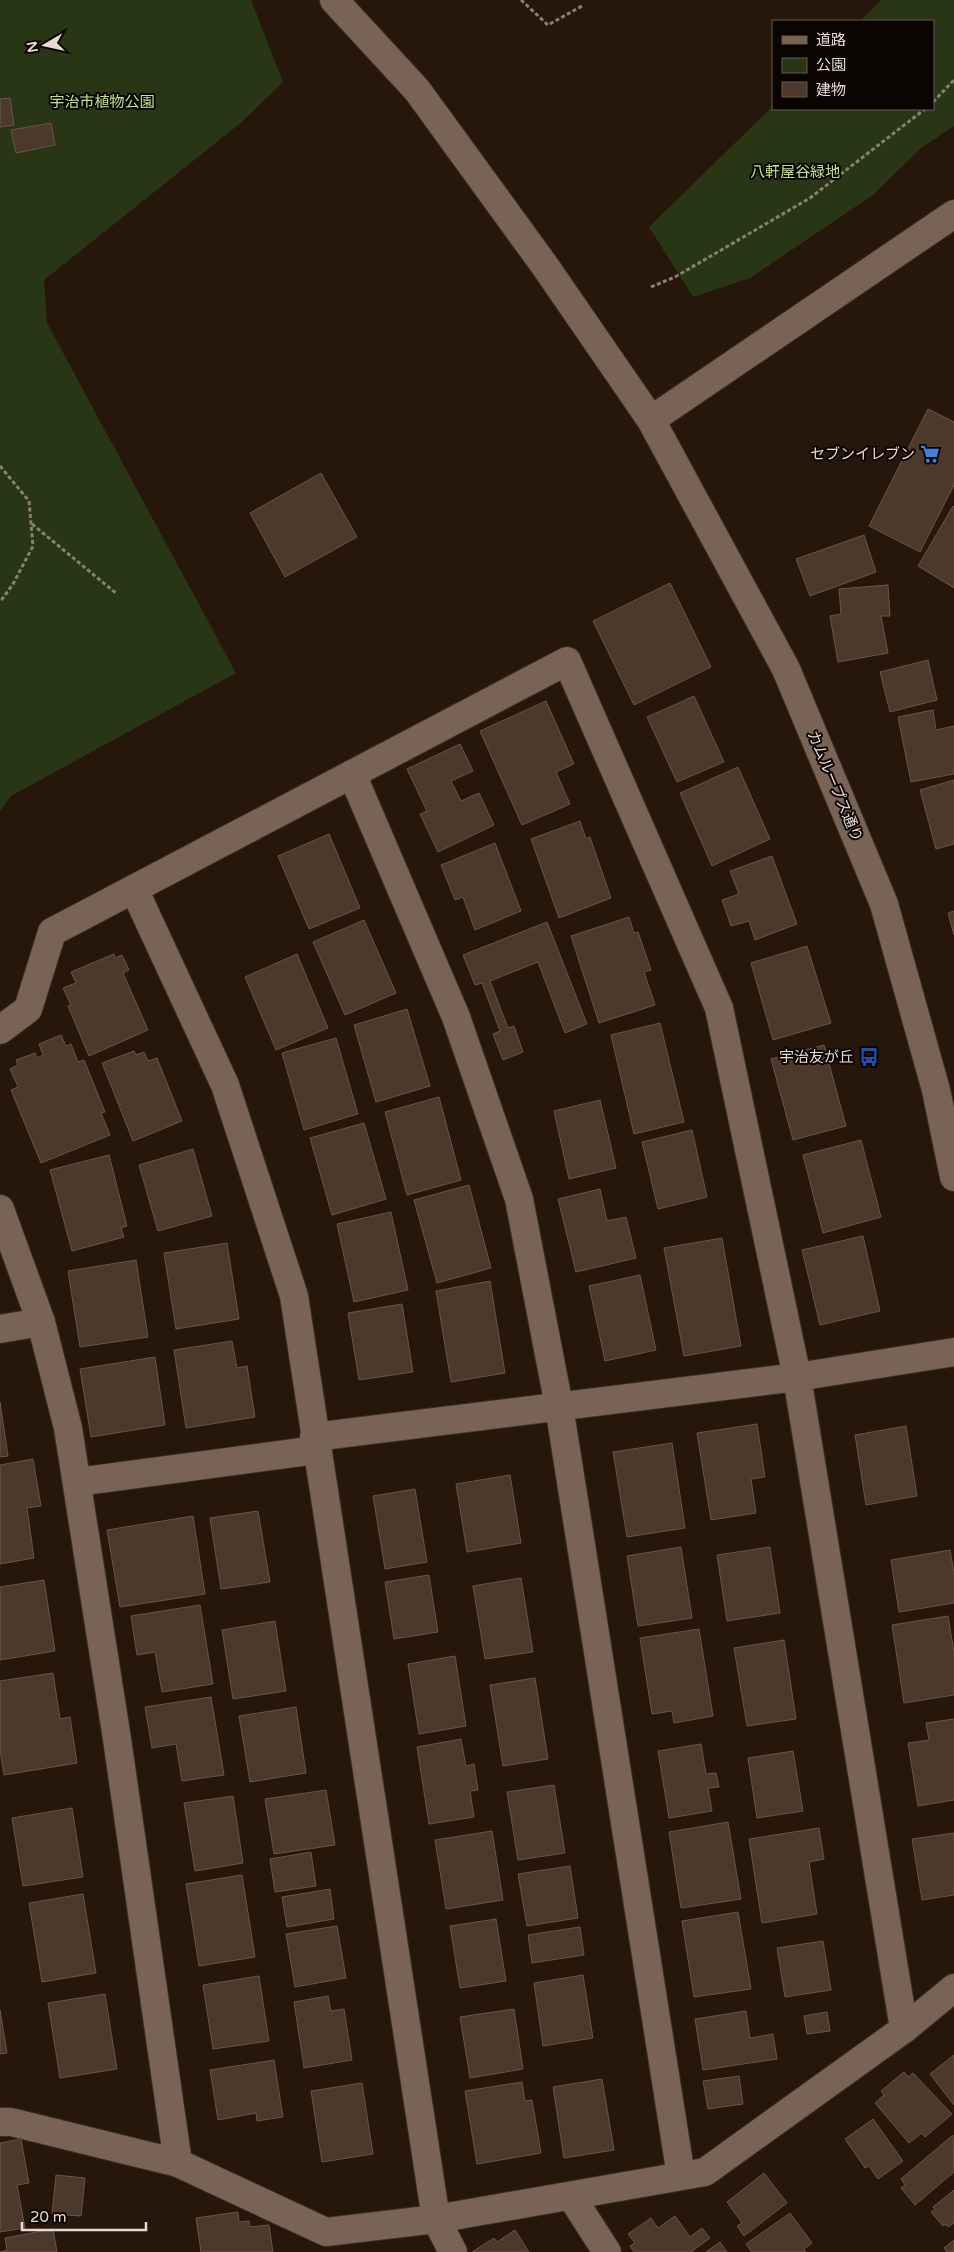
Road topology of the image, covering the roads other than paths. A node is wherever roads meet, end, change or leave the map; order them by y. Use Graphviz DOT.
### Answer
graph roads {
  1 [pos="334,0"];
  2 [pos="954,214"];
  3 [pos="651,420"];
  4 [pos="352,774"];
  5 [pos="134,889"];
  6 [pos="0,1030"];
  7 [pos="954,1177"];
  8 [pos="0,1209"];
  9 [pos="41,1322"];
  10 [pos="0,1329"];
  11 [pos="954,1352"];
  12 [pos="797,1377"];
  13 [pos="559,1406"];
  14 [pos="315,1443"];
  15 [pos="77,1482"];
  16 [pos="954,1988"];
  17 [pos="904,2029"];
  18 [pos="0,2122"];
  19 [pos="178,2163"];
  20 [pos="680,2176"];
  21 [pos="571,2196"];
  22 [pos="436,2220"];
  23 [pos="453,2252"];
  24 [pos="607,2252"];
  1 -- 3 [label="street, カムループス通り"];
  2 -- 3 [label="street"];
  3 -- 7 [label="street, カムループス通り"];
  4 -- 5 [label="street"];
  4 -- 12 [label="street"];
  4 -- 13 [label="street"];
  5 -- 6 [label="street"];
  5 -- 14 [label="street"];
  8 -- 9 [label="street"];
  9 -- 10 [label="street"];
  9 -- 15 [label="street"];
  11 -- 12 [label="street"];
  12 -- 13 [label="street"];
  12 -- 17 [label="street"];
  13 -- 14 [label="street"];
  13 -- 20 [label="street"];
  14 -- 15 [label="street"];
  14 -- 22 [label="street"];
  15 -- 19 [label="street"];
  16 -- 17 [label="street"];
  17 -- 20 [label="street"];
  18 -- 19 [label="street"];
  19 -- 22 [label="street"];
  20 -- 21 [label="street"];
  21 -- 22 [label="street"];
  21 -- 24 [label="street"];
  22 -- 23 [label="street"];
}
